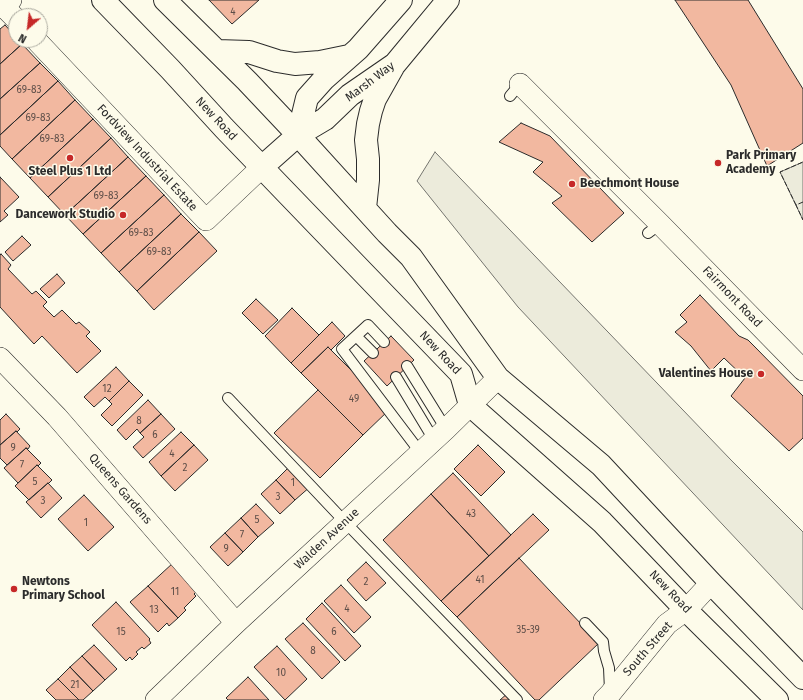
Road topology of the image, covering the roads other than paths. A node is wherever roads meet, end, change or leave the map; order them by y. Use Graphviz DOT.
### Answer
graph roads {
  1 [pos="11,0"];
  2 [pos="103,0"];
  3 [pos="165,0"];
  4 [pos="402,0"];
  5 [pos="448,0"];
  6 [pos="8,11"];
  7 [pos="44,48"];
  8 [pos="217,51"];
  9 [pos="351,56"];
  10 [pos="395,64"];
  11 [pos="515,90"];
  12 [pos="298,135"];
  13 [pos="262,167"];
  14 [pos="365,208"];
  15 [pos="356,336"];
  16 [pos="384,342"];
  17 [pos="373,353"];
  18 [pos="0,358"];
  19 [pos="408,366"];
  20 [pos="803,370"];
  21 [pos="396,377"];
  22 [pos="498,378"];
  23 [pos="228,398"];
  24 [pos="470,405"];
  25 [pos="434,440"];
  26 [pos="345,522"];
  27 [pos="711,583"];
  28 [pos="686,610"];
  29 [pos="236,623"];
  30 [pos="585,623"];
  31 [pos="803,678"];
  32 [pos="607,697"];
  33 [pos="156,700"];
  34 [pos="517,700"];
  35 [pos="777,700"];
  1 -- 6 [label="street"];
  2 -- 13 [label="main road, New Road"];
  3 -- 8 [label="main road"];
  4 -- 9 [label="main road"];
  5 -- 10 [label="main road, Marsh Way"];
  7 -- 13 [label="street, Fordview Industrial Estate"];
  8 -- 9 [label="main road"];
  8 -- 12 [label="main road"];
  9 -- 12 [label="main road"];
  10 -- 12 [label="main road, Marsh Way"];
  10 -- 14 [label="main road"];
  11 -- 20 [label="street, Fairmont Road"];
  12 -- 13 [label="main road, Marsh Way"];
  12 -- 14 [label="main road"];
  13 -- 24 [label="main road, New Road"];
  14 -- 22 [label="main road"];
  15 -- 16 [label="lane"];
  15 -- 17 [label="lane"];
  15 -- 25 [label="lane"];
  18 -- 29 [label="street, Queens Gardens"];
  19 -- 25 [label="lane"];
  21 -- 25 [label="lane"];
  22 -- 24 [label="street, Walden Avenue"];
  22 -- 27 [label="main road"];
  23 -- 26 [label="lane"];
  24 -- 25 [label="street, Walden Avenue"];
  24 -- 28 [label="main road, New Road"];
  25 -- 26 [label="street, Walden Avenue"];
  26 -- 29 [label="street, Walden Avenue"];
  26 -- 34 [label="lane"];
  27 -- 28 [label="street, South Street"];
  27 -- 31 [label="main road"];
  28 -- 32 [label="street, South Street"];
  28 -- 35 [label="main road, New Road"];
  29 -- 33 [label="street, Walden Avenue"];
  30 -- 32 [label="lane"];
}
